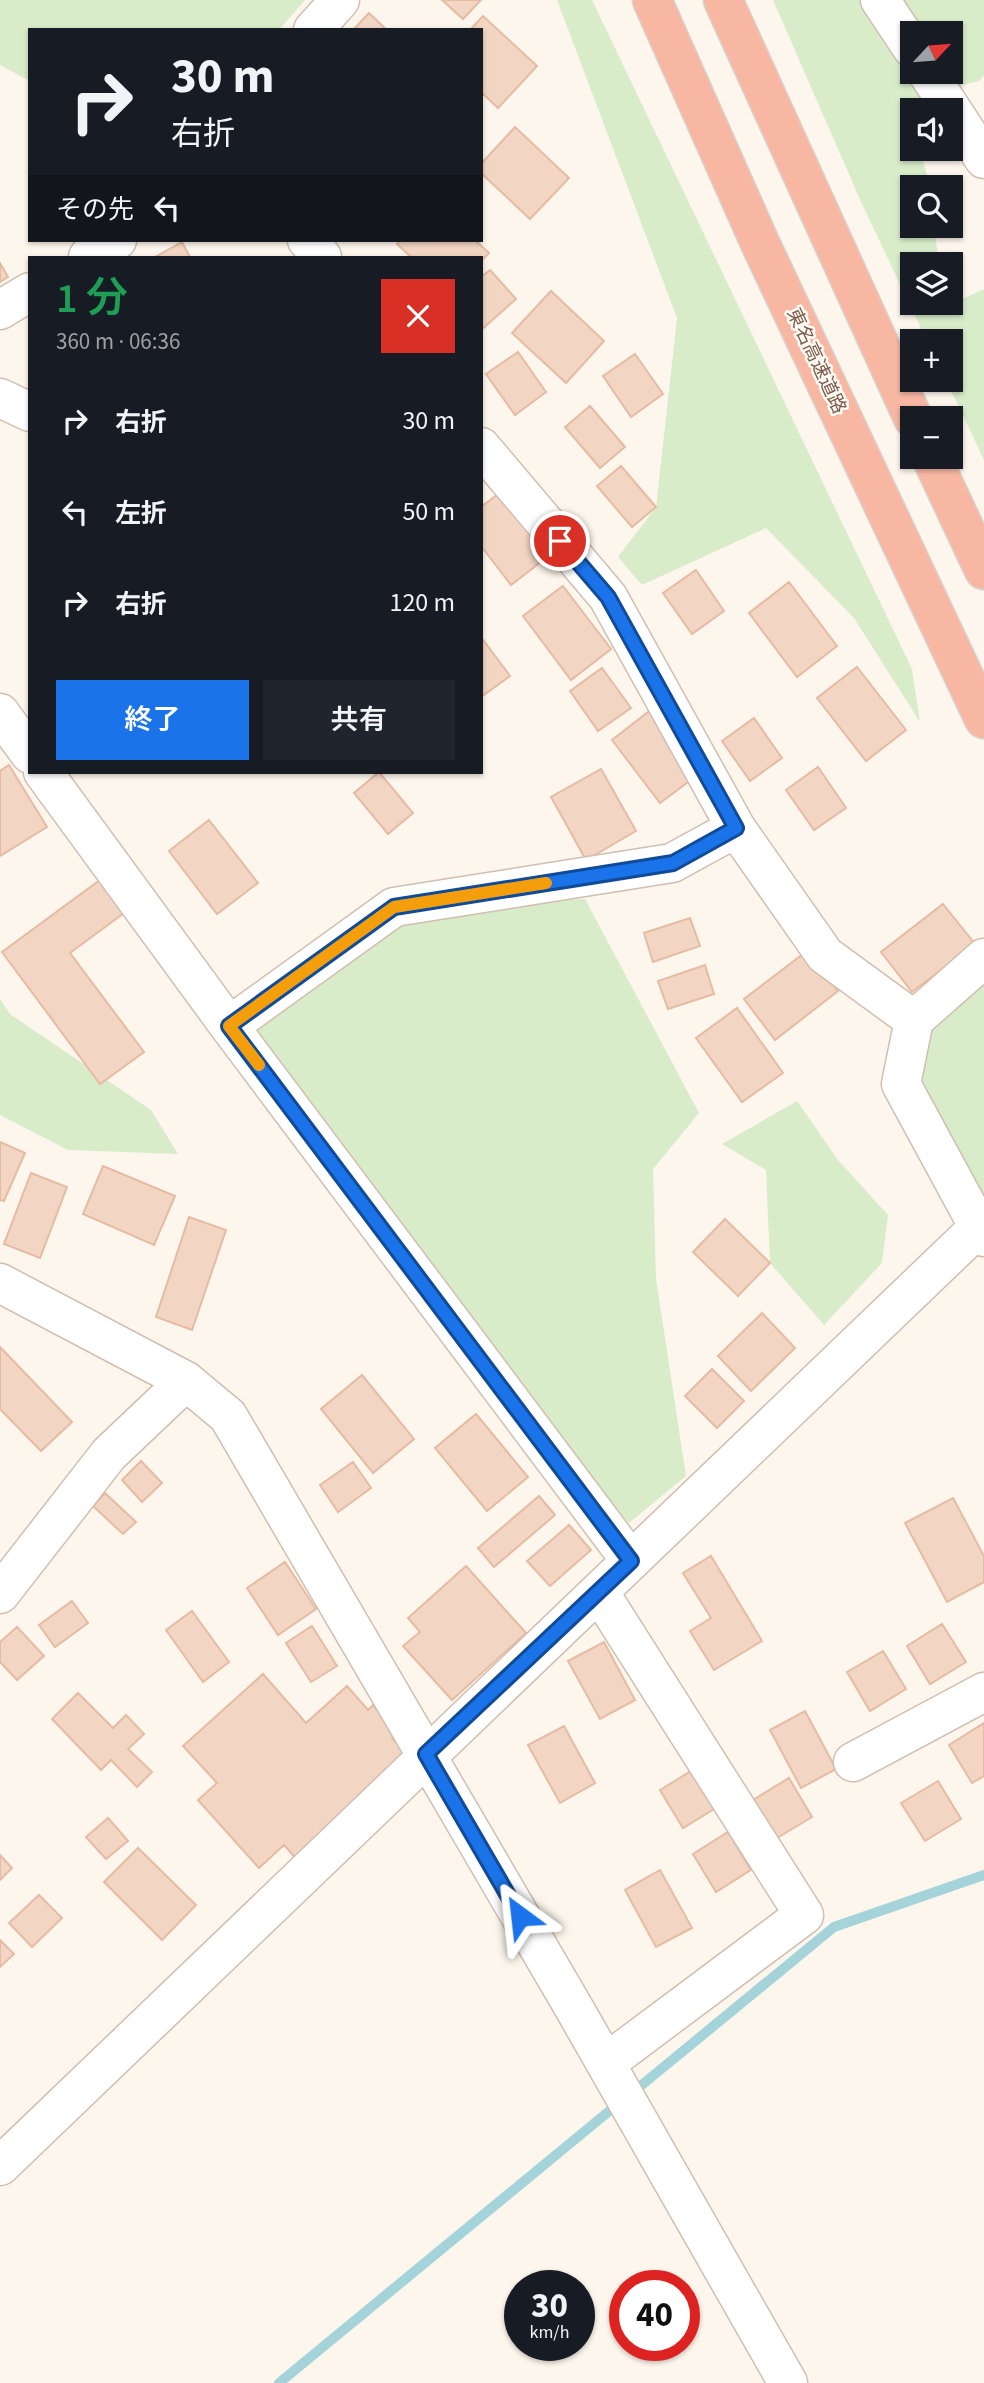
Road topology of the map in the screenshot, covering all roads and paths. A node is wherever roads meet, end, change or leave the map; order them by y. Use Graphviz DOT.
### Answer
graph roads {
  1 [pos="341,0"];
  2 [pos="652,0"];
  3 [pos="723,0"];
  4 [pos="880,0"];
  5 [pos="315,28"];
  6 [pos="900,30"];
  7 [pos="935,84"];
  8 [pos="984,159"];
  9 [pos="114,242"];
  10 [pos="309,242"];
  11 [pos="90,256"];
  12 [pos="321,256"];
  13 [pos="28,293"];
  14 [pos="0,310"];
  15 [pos="0,398"];
  16 [pos="908,406"];
  17 [pos="28,411"];
  18 [pos="483,449"];
  19 [pos="937,469"];
  20 [pos="984,569"];
  21 [pos="984,719"];
  22 [pos="44,774"];
  23 [pos="736,828"];
  24 [pos="984,958"];
  25 [pos="914,1020"];
  26 [pos="229,1026"];
  27 [pos="981,1232"];
  28 [pos="3,1289"];
  29 [pos="186,1381"];
  30 [pos="631,1561"];
  31 [pos="599,1592"];
  32 [pos="0,1594"];
  33 [pos="984,1692"];
  34 [pos="426,1754"];
  35 [pos="853,1762"];
  36 [pos="609,2068"];
  37 [pos="0,2166"];
  38 [pos="788,2383"];
  1 -- 5 [label="street"];
  2 -- 21 [label="highway, 東名高速道路"];
  3 -- 16 [label="highway"];
  4 -- 6 [label="street"];
  7 -- 8 [label="street"];
  9 -- 11 [label="street"];
  10 -- 12 [label="street"];
  13 -- 14 [label="street"];
  15 -- 17 [label="street"];
  18 -- 23 [label="street"];
  19 -- 20 [label="highway"];
  22 -- 26 [label="street"];
  23 -- 25 [label="street"];
  23 -- 26 [label="street"];
  24 -- 25 [label="street"];
  25 -- 27 [label="street"];
  26 -- 30 [label="street"];
  27 -- 30 [label="street"];
  28 -- 29 [label="street"];
  29 -- 32 [label="street"];
  29 -- 34 [label="street"];
  30 -- 31 [label="street"];
  31 -- 34 [label="street"];
  31 -- 36 [label="street"];
  33 -- 35 [label="street"];
  34 -- 36 [label="street"];
  34 -- 37 [label="street"];
  36 -- 38 [label="street"];
}
